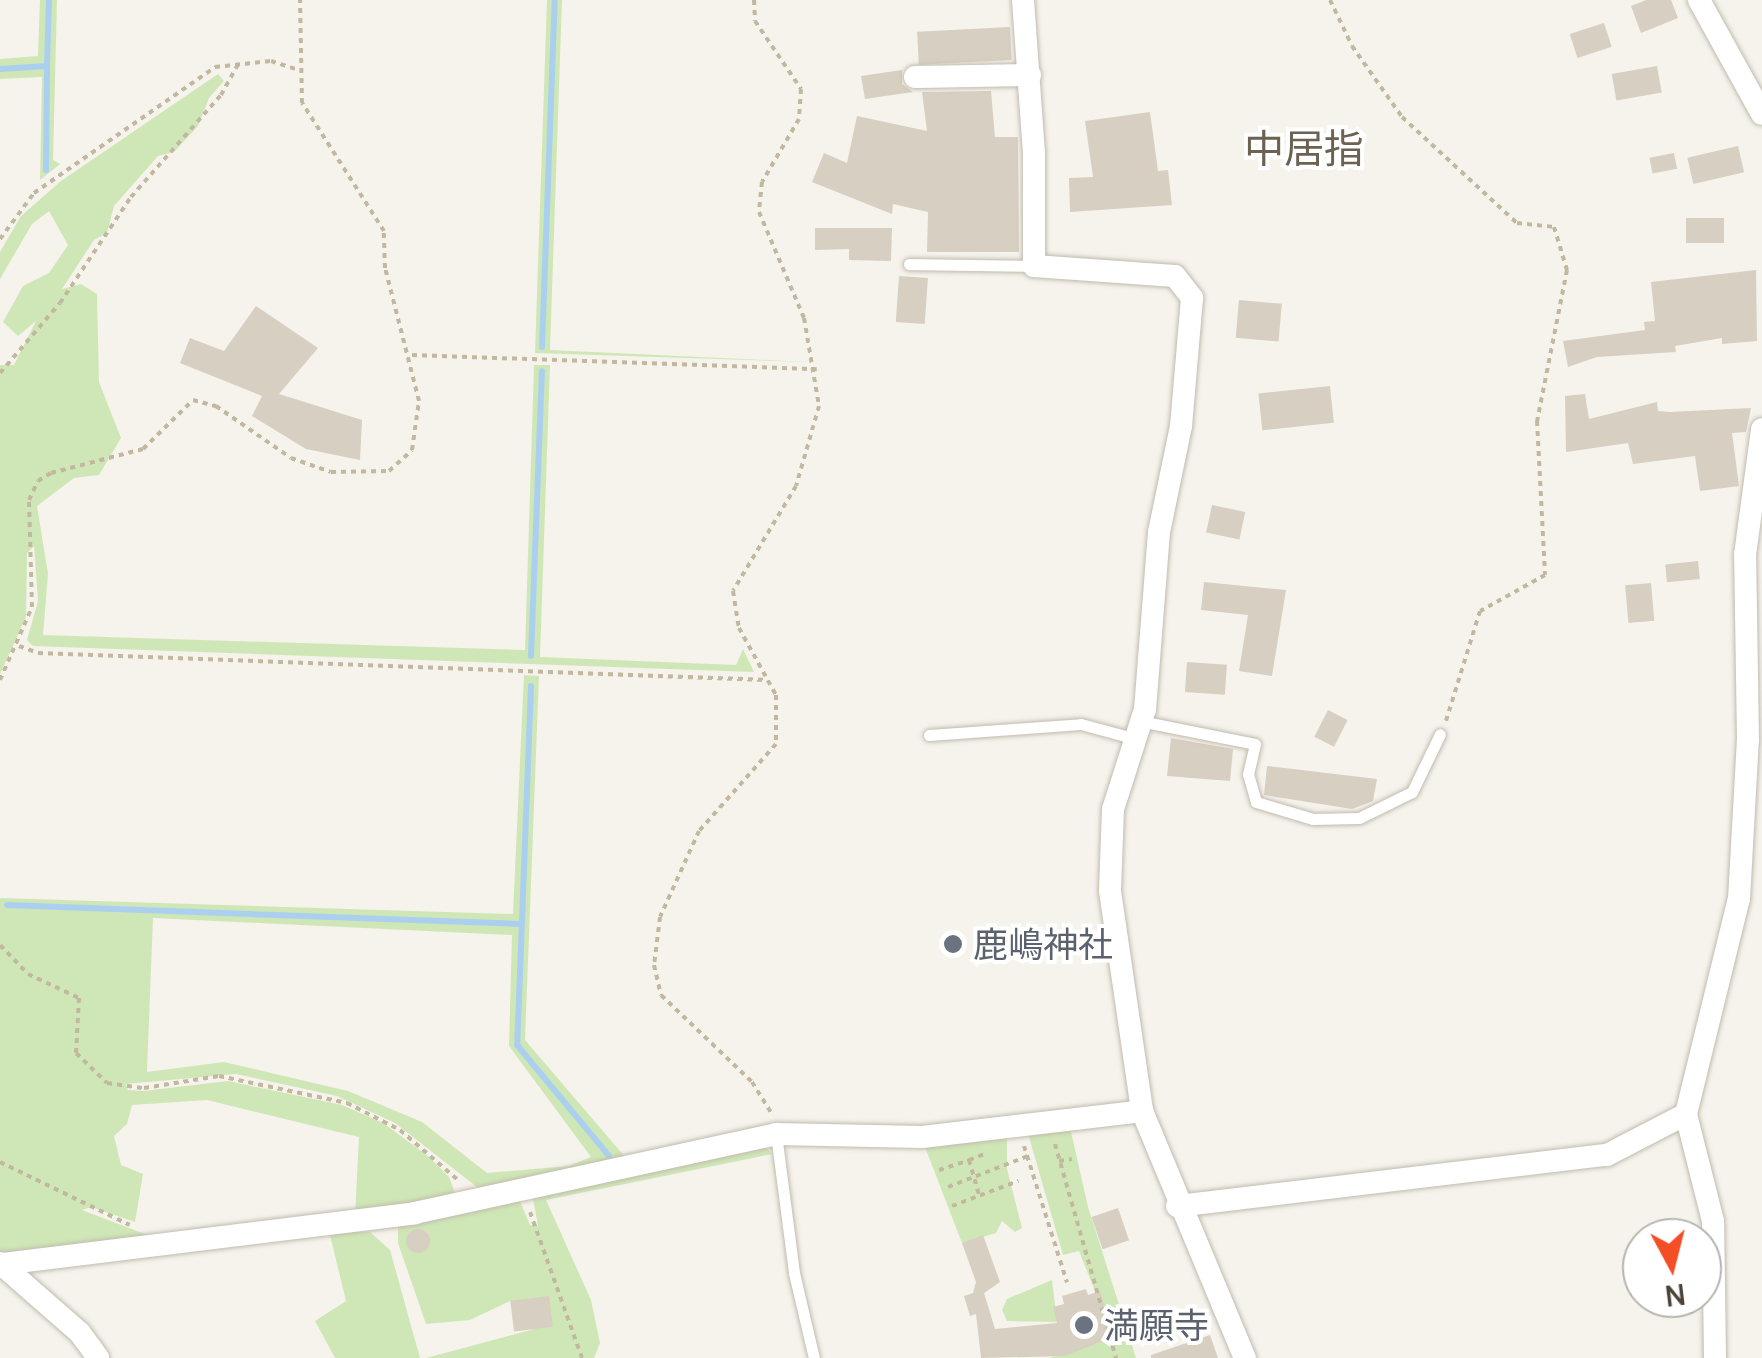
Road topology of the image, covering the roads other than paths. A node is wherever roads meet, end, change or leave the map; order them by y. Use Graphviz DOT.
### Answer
graph roads {
  1 [pos="1022,0"];
  2 [pos="1699,0"];
  3 [pos="1030,75"];
  4 [pos="915,77"];
  5 [pos="1762,114"];
  6 [pos="909,264"];
  7 [pos="1034,266"];
  8 [pos="1762,429"];
  9 [pos="1137,730"];
  10 [pos="1440,734"];
  11 [pos="928,735"];
  12 [pos="1142,1111"];
  13 [pos="1686,1114"];
  14 [pos="776,1134"];
  15 [pos="1178,1206"];
  16 [pos="1,1264"];
  17 [pos="98,1358"];
  18 [pos="814,1358"];
  19 [pos="1245,1358"];
  20 [pos="1715,1358"];
  1 -- 3 [label="street"];
  2 -- 5 [label="street"];
  3 -- 4 [label="street"];
  3 -- 7 [label="street"];
  6 -- 7 [label="lane"];
  7 -- 9 [label="street"];
  8 -- 13 [label="street"];
  9 -- 10 [label="lane"];
  9 -- 11 [label="lane"];
  9 -- 12 [label="street"];
  12 -- 14 [label="street"];
  12 -- 15 [label="street"];
  13 -- 15 [label="street"];
  13 -- 20 [label="street"];
  14 -- 16 [label="street"];
  14 -- 18 [label="lane"];
  15 -- 19 [label="street"];
  16 -- 17 [label="street"];
}
